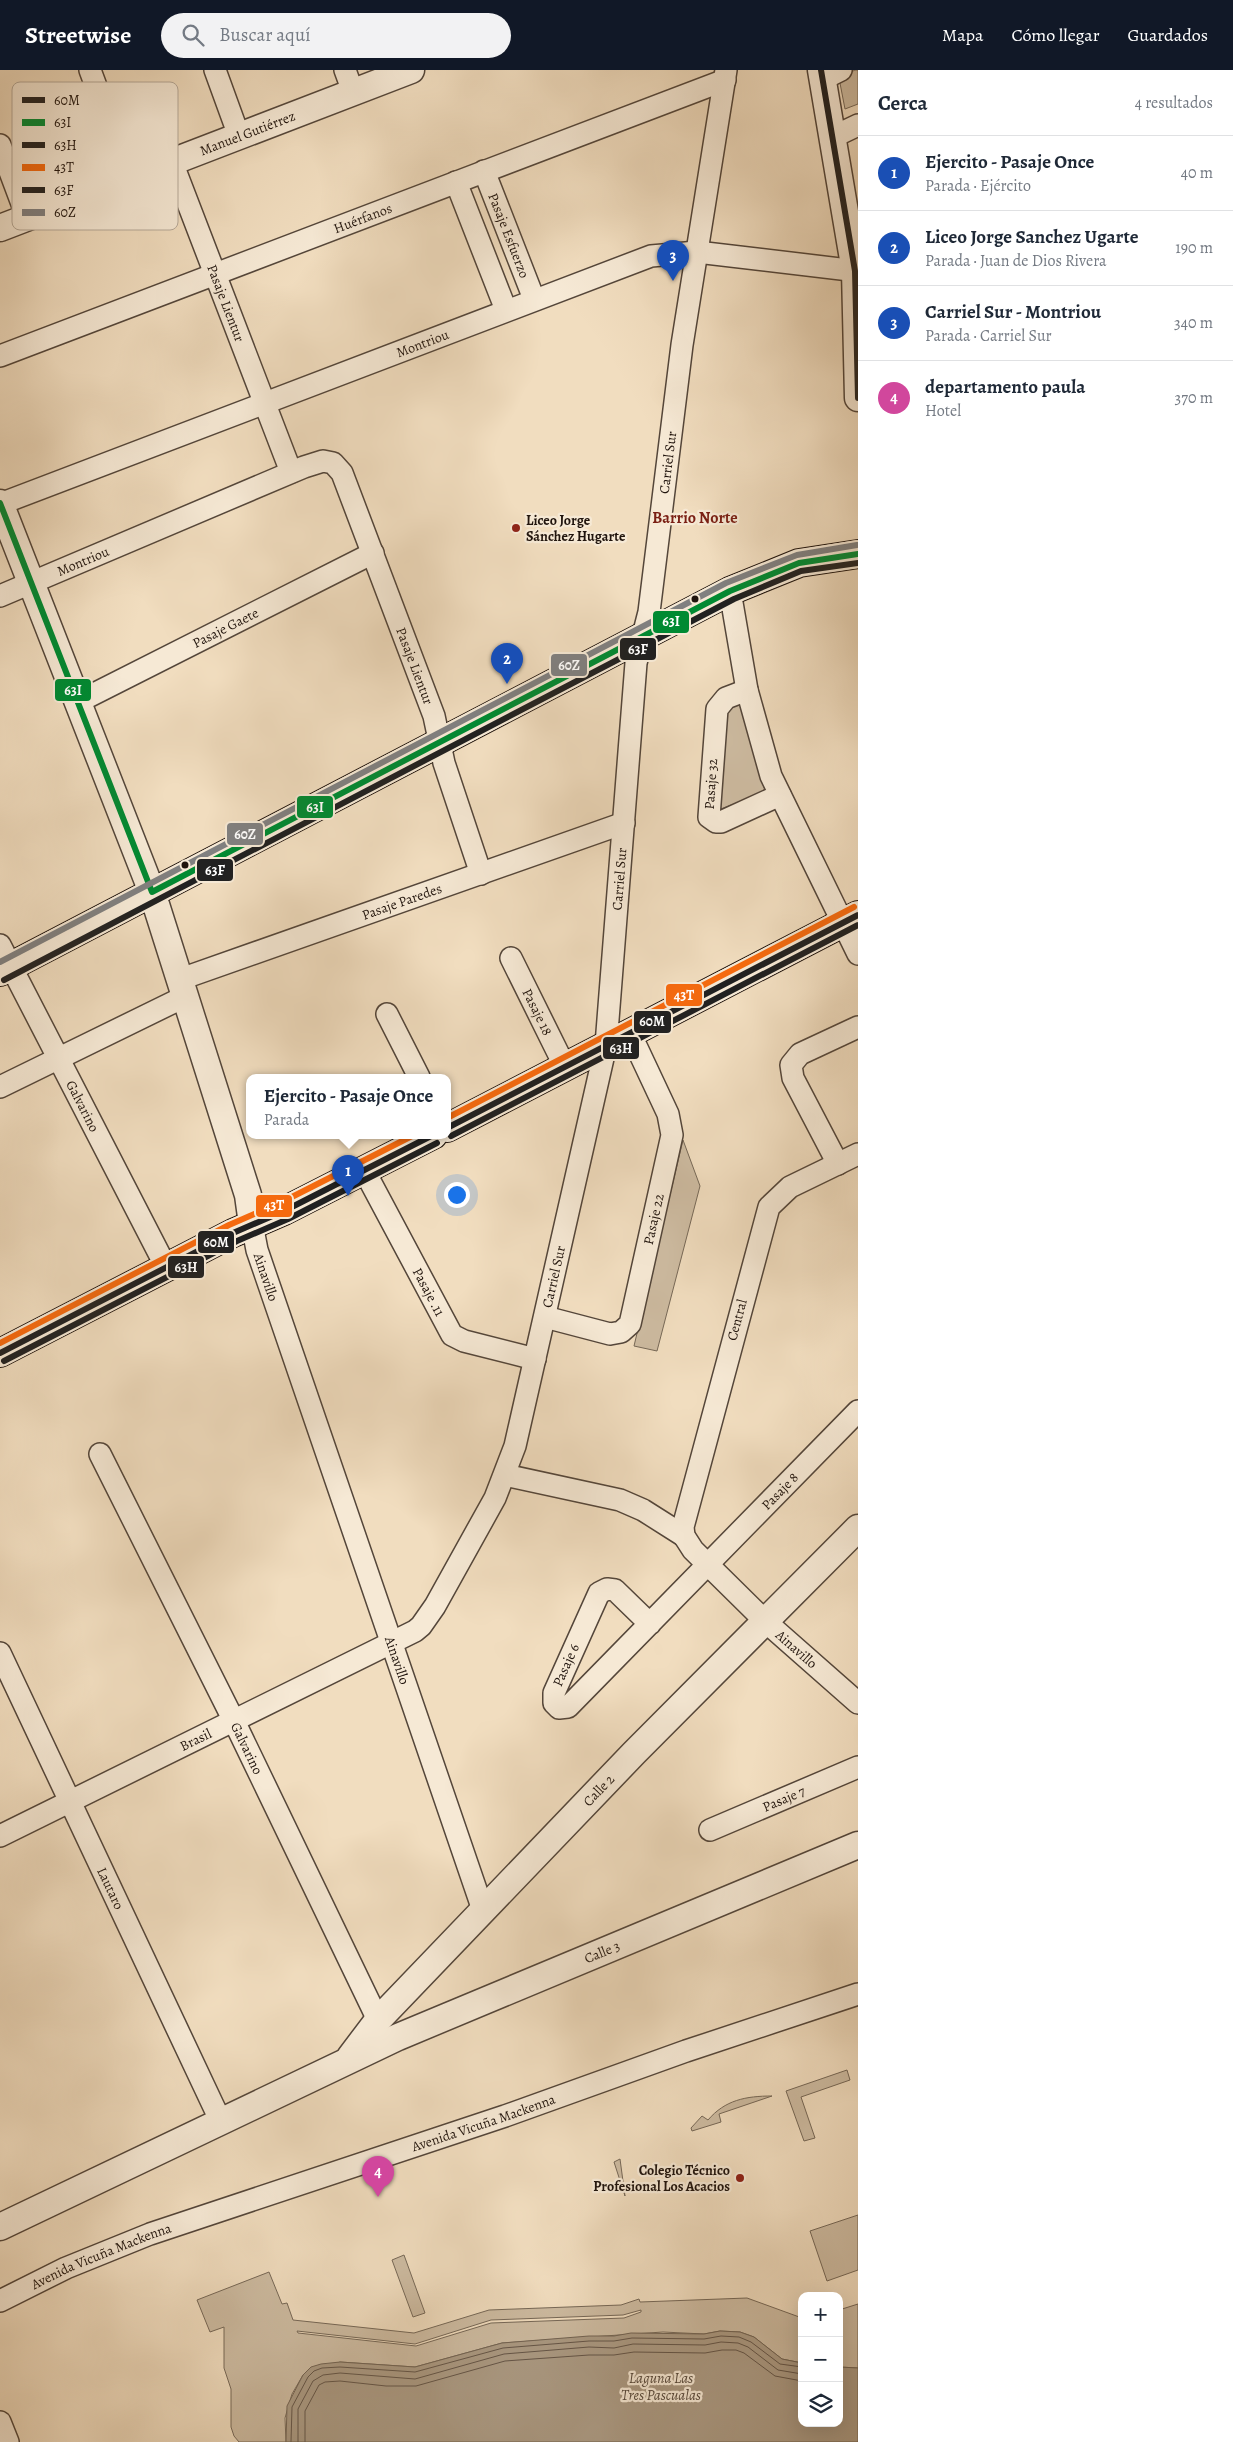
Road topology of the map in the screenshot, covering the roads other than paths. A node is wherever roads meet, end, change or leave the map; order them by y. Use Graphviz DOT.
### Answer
graph roads {
  1 [pos="90,70"];
  2 [pos="215,70"];
  3 [pos="411,70"];
  4 [pos="828,73"];
  5 [pos="726,75"];
  6 [pos="349,81"];
  7 [pos="94,82"];
  8 [pos="858,125"];
  9 [pos="239,136"];
  10 [pos="833,137"];
  11 [pos="0,145"];
  12 [pos="178,160"];
  13 [pos="484,171"];
  14 [pos="178,175"];
  15 [pos="12,176"];
  16 [pos="456,182"];
  17 [pos="12,223"];
  18 [pos="0,228"];
  19 [pos="697,252"];
  20 [pos="222,271"];
  21 [pos="856,271"];
  22 [pos="534,300"];
  23 [pos="506,310"];
  24 [pos="0,356"];
  25 [pos="858,398"];
  26 [pos="271,400"];
  27 [pos="334,463"];
  28 [pos="298,470"];
  29 [pos="0,504"];
  30 [pos="372,553"];
  31 [pos="858,554"];
  32 [pos="30,581"];
  33 [pos="730,591"];
  34 [pos="0,596"];
  35 [pos="643,635"];
  36 [pos="747,690"];
  37 [pos="78,702"];
  38 [pos="439,741"];
  39 [pos="780,795"];
  40 [pos="624,823"];
  41 [pos="482,874"];
  42 [pos="152,892"];
  43 [pos="851,919"];
  44 [pos="858,954"];
  45 [pos="511,958"];
  46 [pos="4,961"];
  47 [pos="183,988"];
  48 [pos="387,1014"];
  49 [pos="858,1028"];
  50 [pos="630,1033"];
  51 [pos="606,1045"];
  52 [pos="58,1058"];
  53 [pos="565,1067"];
  54 [pos="417,1074"];
  55 [pos="0,1087"];
  56 [pos="451,1126"];
  57 [pos="425,1139"];
  58 [pos="858,1154"];
  59 [pos="838,1164"];
  60 [pos="364,1170"];
  61 [pos="252,1224"];
  62 [pos="166,1267"];
  63 [pos="545,1317"];
  64 [pos="0,1353"];
  65 [pos="535,1359"];
  66 [pos="858,1396"];
  67 [pos="855,1414"];
  68 [pos="100,1454"];
  69 [pos="505,1475"];
  70 [pos="858,1528"];
  71 [pos="684,1536"];
  72 [pos="708,1565"];
  73 [pos="766,1622"];
  74 [pos="650,1624"];
  75 [pos="391,1643"];
  76 [pos="0,1654"];
  77 [pos="858,1701"];
  78 [pos="234,1721"];
  79 [pos="858,1767"];
  80 [pos="70,1802"];
  81 [pos="710,1830"];
  82 [pos="0,1836"];
  83 [pos="858,1845"];
  84 [pos="483,1910"];
  85 [pos="858,1994"];
  86 [pos="378,2020"];
  87 [pos="398,2037"];
  88 [pos="348,2060"];
  89 [pos="221,2122"];
  90 [pos="0,2227"];
  91 [pos="0,2301"];
  92 [pos="0,2422"];
  93 [pos="8,2442"];
  1 -- 7 [label="street"];
  2 -- 9 [label="street"];
  3 -- 6 [label="street, Manuel Gutiérrez"];
  4 -- 10 [label="street"];
  5 -- 13 [label="street, Huérfanos"];
  5 -- 19 [label="street, Carriel Sur"];
  6 -- 9 [label="street, Manuel Gutiérrez"];
  8 -- 10 [label="street"];
  9 -- 12 [label="street, Manuel Gutiérrez"];
  10 -- 21 [label="street"];
  11 -- 15 [label="street"];
  13 -- 16 [label="street, Huérfanos"];
  13 -- 22 [label="street, Pasaje Esfuerzo"];
  14 -- 20 [label="street, Pasaje Lientur"];
  16 -- 20 [label="street, Huérfanos"];
  16 -- 23 [label="street"];
  17 -- 18 [label="street, Manuel Gutiérrez"];
  19 -- 21 [label="street, Montriou"];
  19 -- 22 [label="street, Montriou"];
  19 -- 35 [label="street, Carriel Sur"];
  20 -- 24 [label="street, Huérfanos"];
  20 -- 26 [label="street, Pasaje Lientur"];
  21 -- 25 [label="street"];
  22 -- 23 [label="street, Montriou"];
  23 -- 26 [label="street, Montriou"];
  26 -- 28 [label="street, Pasaje Lientur"];
  26 -- 29 [label="street, Montriou"];
  27 -- 28 [label="street, Montriou"];
  27 -- 30 [label="street, Pasaje Lientur"];
  28 -- 32 [label="street, Montriou"];
  29 -- 32 [label="street, Ainavillo"];
  30 -- 37 [label="street, Pasaje Gaete"];
  30 -- 38 [label="street, Pasaje Lientur"];
  31 -- 33 [label="main road"];
  32 -- 34 [label="street, Montriou"];
  32 -- 37 [label="street, Ainavillo"];
  33 -- 35 [label="main road"];
  33 -- 36 [label="street"];
  35 -- 38 [label="main road"];
  35 -- 40 [label="street, Carriel Sur"];
  36 -- 39 [label="street"];
  36 -- 39 [label="street, Pasaje 32"];
  37 -- 42 [label="street, Ainavillo"];
  38 -- 41 [label="street, Pasaje Lientur"];
  38 -- 42 [label="main road"];
  39 -- 43 [label="street"];
  40 -- 41 [label="street, Pasaje Paredes"];
  40 -- 51 [label="street, Carriel Sur"];
  41 -- 47 [label="street, Pasaje Paredes"];
  42 -- 46 [label="main road"];
  42 -- 47 [label="street, Ainavillo"];
  43 -- 44 [label="street"];
  43 -- 50 [label="main road"];
  45 -- 53 [label="street, Pasaje 18"];
  46 -- 52 [label="street, Galvarino"];
  47 -- 52 [label="street, Pasaje Paredes"];
  47 -- 61 [label="street, Ainavillo"];
  48 -- 54 [label="street"];
  49 -- 59 [label="street"];
  50 -- 51 [label="main road"];
  50 -- 63 [label="street, Pasaje 22"];
  51 -- 53 [label="main road"];
  51 -- 63 [label="street, Carriel Sur"];
  52 -- 55 [label="street, Pasaje Paredes"];
  52 -- 62 [label="street, Galvarino"];
  53 -- 56 [label="main road"];
  57 -- 60 [label="main road"];
  58 -- 59 [label="street, Central"];
  59 -- 71 [label="street, Central"];
  60 -- 61 [label="main road"];
  60 -- 65 [label="street, Pasaje .11"];
  61 -- 62 [label="main road"];
  61 -- 75 [label="street, Ainavillo"];
  62 -- 64 [label="main road"];
  63 -- 65 [label="street, Carriel Sur"];
  65 -- 69 [label="street, Carriel Sur"];
  66 -- 67 [label="street, Pasaje 8"];
  67 -- 72 [label="street, Pasaje 8"];
  68 -- 78 [label="street, Galvarino"];
  69 -- 71 [label="street, Ainavillo"];
  69 -- 75 [label="street, Carriel Sur"];
  70 -- 73 [label="street, Calle 2"];
  71 -- 72 [label="street, Ainavillo"];
  72 -- 73 [label="street, Ainavillo"];
  72 -- 74 [label="street, Pasaje 6"];
  73 -- 77 [label="street, Ainavillo"];
  73 -- 84 [label="street, Calle 2"];
  74 -- 74 [label="street, Pasaje 6"];
  75 -- 78 [label="street, Brasil"];
  75 -- 84 [label="street, Ainavillo"];
  76 -- 80 [label="street, Lautaro"];
  78 -- 80 [label="street, Brasil"];
  78 -- 86 [label="street, Galvarino"];
  79 -- 81 [label="street, Pasaje 7"];
  80 -- 82 [label="street, Brasil"];
  80 -- 89 [label="street, Lautaro"];
  83 -- 87 [label="street, Calle 3"];
  84 -- 86 [label="street, Calle 2"];
  85 -- 91 [label="street, Avenida Vicuña Mackenna"];
  86 -- 87 [label="street, Galvarino"];
  86 -- 88 [label="street, Calle 2"];
  87 -- 88 [label="street, Calle 3"];
  88 -- 89 [label="street"];
  89 -- 90 [label="street"];
  92 -- 93 [label="street"];
}
